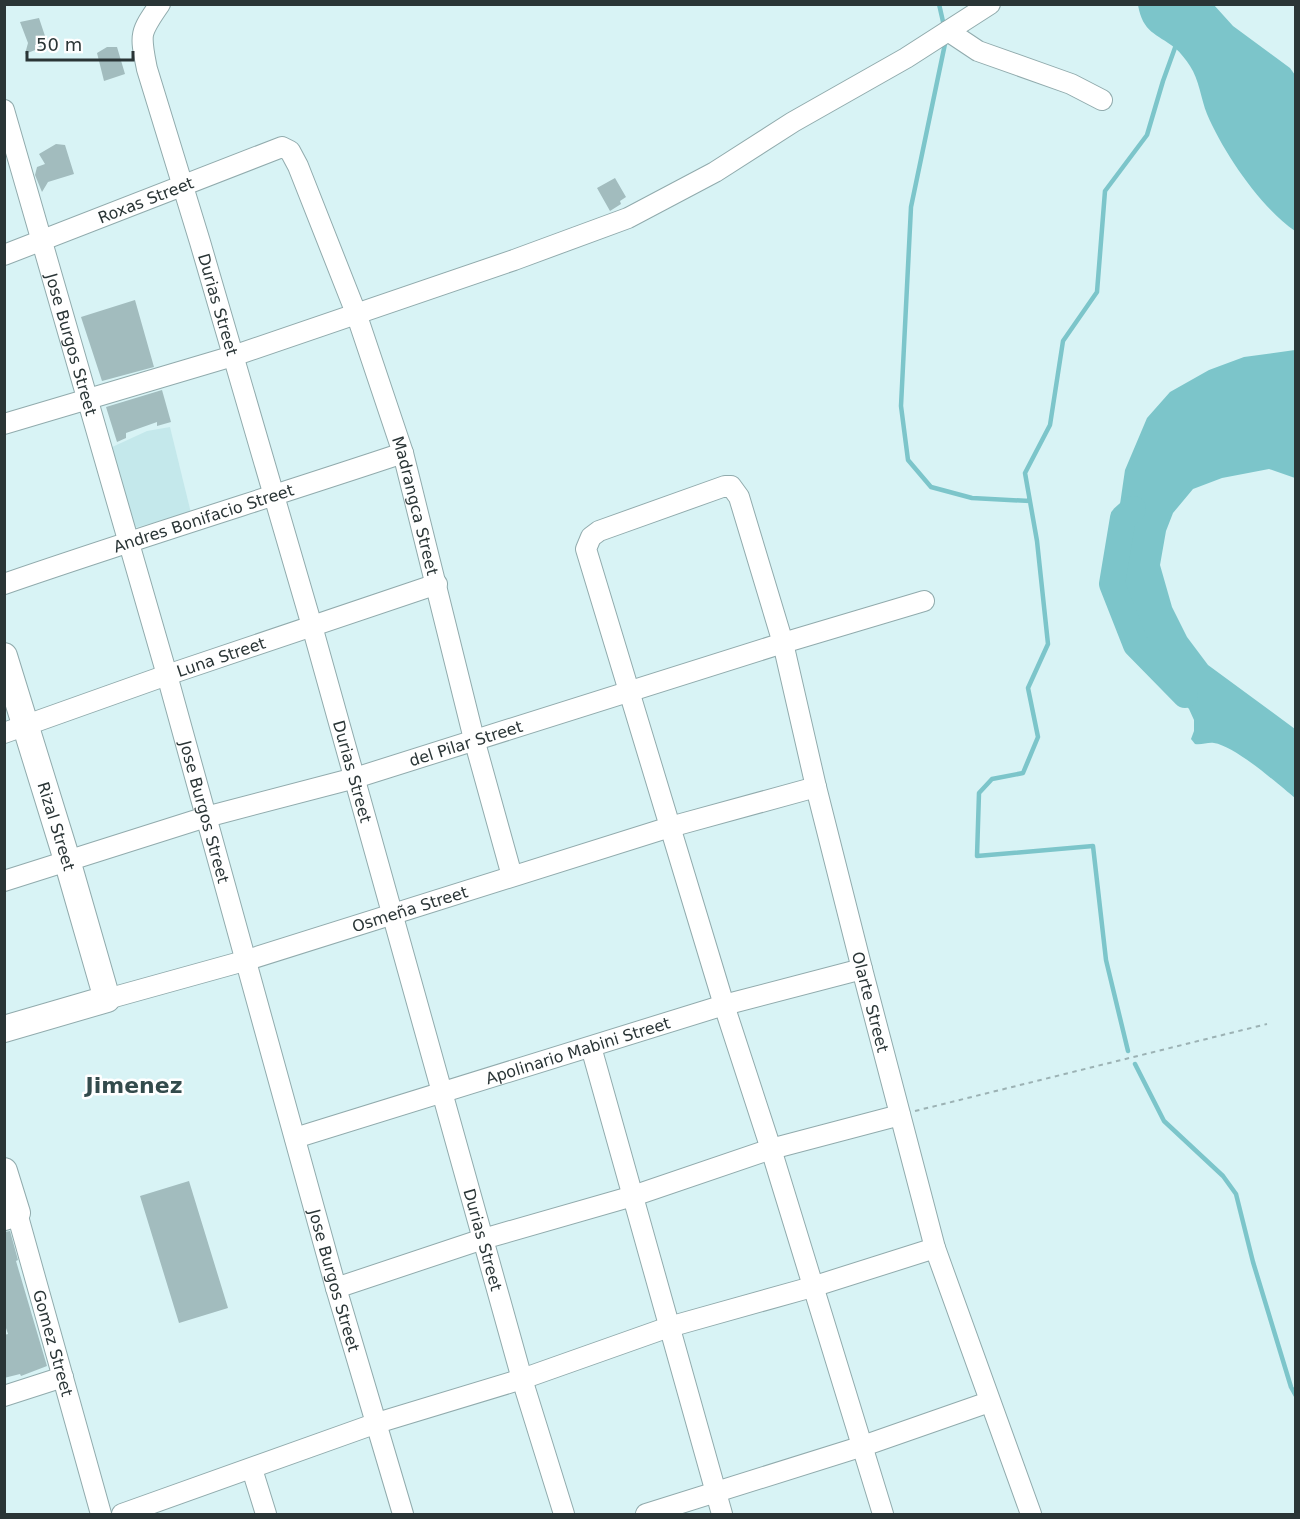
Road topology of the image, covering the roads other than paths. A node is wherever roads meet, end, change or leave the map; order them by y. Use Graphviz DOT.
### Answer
graph roads {
  1 [pos="160,4"];
  2 [pos="990,4"];
  3 [pos="948,31"];
  4 [pos="1102,100"];
  5 [pos="4,110"];
  6 [pos="287,148"];
  7 [pos="182,187"];
  8 [pos="43,241"];
  9 [pos="4,255"];
  10 [pos="357,313"];
  11 [pos="233,356"];
  12 [pos="88,398"];
  13 [pos="4,424"];
  14 [pos="404,453"];
  15 [pos="274,496"];
  16 [pos="129,541"];
  17 [pos="4,584"];
  18 [pos="437,584"];
  19 [pos="924,601"];
  20 [pos="312,626"];
  21 [pos="783,643"];
  22 [pos="4,656"];
  23 [pos="167,675"];
  24 [pos="629,692"];
  25 [pos="15,729"];
  26 [pos="474,739"];
  27 [pos="355,778"];
  28 [pos="816,787"];
  29 [pos="206,817"];
  30 [pos="670,828"];
  31 [pos="67,860"];
  32 [pos="512,876"];
  33 [pos="4,881"];
  34 [pos="391,915"];
  35 [pos="244,961"];
  36 [pos="862,969"];
  37 [pos="107,999"];
  38 [pos="724,1005"];
  39 [pos="4,1029"];
  40 [pos="591,1047"];
  41 [pos="443,1092"];
  42 [pos="900,1115"];
  43 [pos="295,1138"];
  44 [pos="771,1149"];
  45 [pos="4,1171"];
  46 [pos="633,1196"];
  47 [pos="11,1215"];
  48 [pos="483,1239"];
  49 [pos="935,1248"];
  50 [pos="813,1287"];
  51 [pos="336,1288"];
  52 [pos="669,1327"];
  53 [pos="63,1377"];
  54 [pos="522,1379"];
  55 [pos="4,1396"];
  56 [pos="989,1402"];
  57 [pos="377,1423"];
  58 [pos="862,1446"];
  59 [pos="252,1469"];
  60 [pos="716,1492"];
  61 [pos="100,1515"];
  62 [pos="122,1515"];
  63 [pos="266,1515"];
  64 [pos="403,1515"];
  65 [pos="564,1515"];
  66 [pos="646,1515"];
  67 [pos="722,1515"];
  68 [pos="883,1515"];
  69 [pos="1031,1515"];
  1 -- 7 [label="street, Durias Street"];
  2 -- 3 [label="street"];
  3 -- 4 [label="street"];
  3 -- 10 [label="street"];
  5 -- 8 [label="street, Jose Burgos Street"];
  6 -- 7 [label="street, Roxas Street"];
  6 -- 10 [label="street, Madrangca Street"];
  7 -- 8 [label="street, Roxas Street"];
  7 -- 11 [label="street, Durias Street"];
  8 -- 9 [label="street, Roxas Street"];
  8 -- 12 [label="street, Jose Burgos Street"];
  10 -- 11 [label="street"];
  10 -- 14 [label="street, Madrangca Street"];
  11 -- 12 [label="street"];
  11 -- 15 [label="street, Durias Street"];
  12 -- 13 [label="street"];
  12 -- 16 [label="street, Jose Burgos Street"];
  14 -- 15 [label="street, Andres Bonifacio Street"];
  14 -- 18 [label="street, Madrangca Street"];
  15 -- 16 [label="street, Andres Bonifacio Street"];
  15 -- 20 [label="street, Durias Street"];
  16 -- 17 [label="street, Andres Bonifacio Street"];
  16 -- 23 [label="street, Jose Burgos Street"];
  18 -- 20 [label="street, Luna Street"];
  18 -- 26 [label="street, Madrangca Street"];
  19 -- 21 [label="street, del Pilar Street"];
  20 -- 23 [label="street, Luna Street"];
  20 -- 27 [label="street, Durias Street"];
  21 -- 24 [label="street, del Pilar Street"];
  21 -- 24 [label="street, Olarte Street"];
  21 -- 28 [label="street, Olarte Street"];
  22 -- 25 [label="main road, Rizal Street"];
  23 -- 25 [label="street, Luna Street"];
  23 -- 29 [label="street, Jose Burgos Street"];
  24 -- 26 [label="street, del Pilar Street"];
  24 -- 30 [label="street"];
  25 -- 31 [label="main road, Rizal Street"];
  26 -- 27 [label="street, del Pilar Street"];
  26 -- 32 [label="street, Madrangca Street"];
  27 -- 29 [label="street, del Pilar Street"];
  27 -- 34 [label="street, Durias Street"];
  28 -- 30 [label="street, Osmeña Street"];
  28 -- 36 [label="street, Olarte Street"];
  29 -- 31 [label="street, del Pilar Street"];
  29 -- 35 [label="street, Jose Burgos Street"];
  30 -- 32 [label="street, Osmeña Street"];
  30 -- 38 [label="street"];
  31 -- 33 [label="street, del Pilar Street"];
  31 -- 37 [label="main road, Rizal Street"];
  32 -- 34 [label="street, Osmeña Street"];
  34 -- 35 [label="street, Osmeña Street"];
  34 -- 41 [label="street, Durias Street"];
  35 -- 37 [label="street, Osmeña Street"];
  35 -- 43 [label="street, Jose Burgos Street"];
  36 -- 38 [label="street, Apolinario Mabini Street"];
  36 -- 42 [label="street, Olarte Street"];
  37 -- 39 [label="main road, Osmeña Street"];
  38 -- 40 [label="street, Apolinario Mabini Street"];
  38 -- 44 [label="street"];
  40 -- 41 [label="street, Apolinario Mabini Street"];
  40 -- 46 [label="street"];
  41 -- 43 [label="street, Apolinario Mabini Street"];
  41 -- 48 [label="street, Durias Street"];
  42 -- 44 [label="street"];
  42 -- 49 [label="street, Olarte Street"];
  43 -- 51 [label="street, Jose Burgos Street"];
  44 -- 46 [label="street"];
  44 -- 50 [label="street"];
  45 -- 47 [label="main road, Gomez Street"];
  46 -- 48 [label="street"];
  46 -- 52 [label="street"];
  47 -- 53 [label="street, Gomez Street"];
  48 -- 51 [label="street"];
  48 -- 54 [label="street, Durias Street"];
  49 -- 50 [label="street"];
  49 -- 56 [label="street, Olarte Street"];
  50 -- 52 [label="street"];
  50 -- 58 [label="street"];
  51 -- 57 [label="street, Jose Burgos Street"];
  52 -- 54 [label="street"];
  52 -- 60 [label="street"];
  53 -- 55 [label="street"];
  53 -- 61 [label="street, Gomez Street"];
  54 -- 57 [label="street"];
  54 -- 65 [label="street, Durias Street"];
  56 -- 58 [label="street"];
  56 -- 69 [label="street, Olarte Street"];
  57 -- 59 [label="street"];
  57 -- 64 [label="street, Jose Burgos Street"];
  58 -- 60 [label="street"];
  58 -- 68 [label="street"];
  59 -- 62 [label="street"];
  59 -- 63 [label="street"];
  60 -- 66 [label="street"];
  60 -- 67 [label="street"];
}
